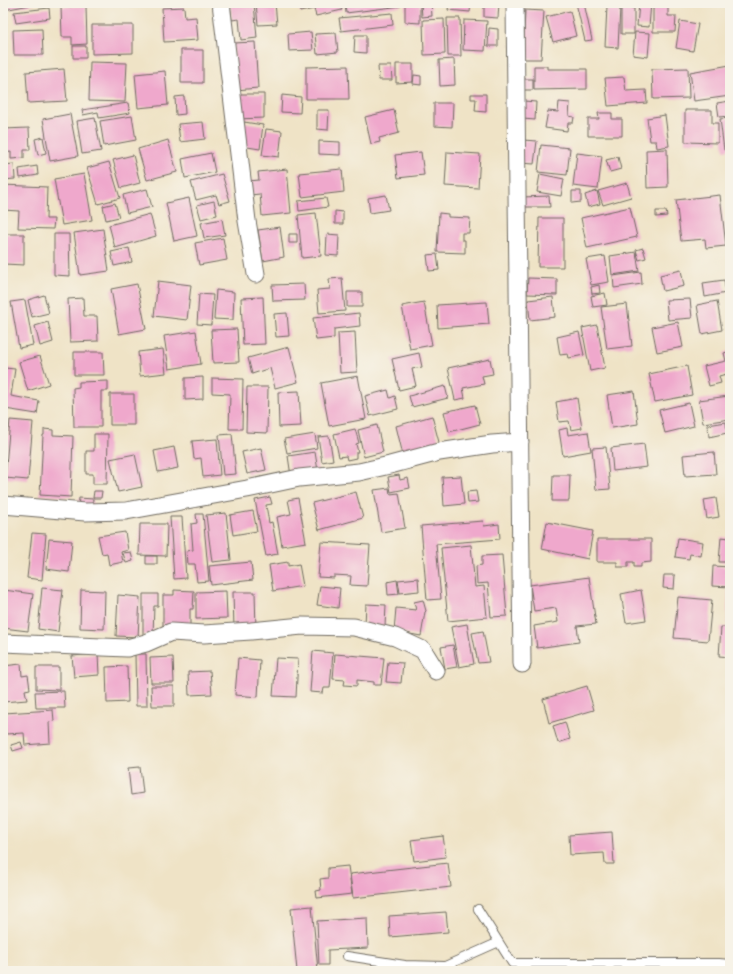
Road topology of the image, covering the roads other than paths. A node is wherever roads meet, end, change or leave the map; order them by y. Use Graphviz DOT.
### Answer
graph roads {
  1 [pos="221,3"];
  2 [pos="515,3"];
  3 [pos="256,274"];
  4 [pos="520,442"];
  5 [pos="3,505"];
  6 [pos="3,643"];
  7 [pos="522,664"];
  8 [pos="436,670"];
  9 [pos="478,909"];
  10 [pos="499,942"];
  11 [pos="346,956"];
  12 [pos="730,964"];
  13 [pos="609,967"];
  14 [pos="407,968"];
  1 -- 3 [label="street"];
  2 -- 4 [label="street"];
  4 -- 5 [label="street"];
  4 -- 7 [label="street"];
  6 -- 8 [label="street"];
  9 -- 10 [label="lane"];
  10 -- 13 [label="lane"];
  10 -- 14 [label="lane"];
  11 -- 14 [label="lane"];
  12 -- 13 [label="lane"];
}
